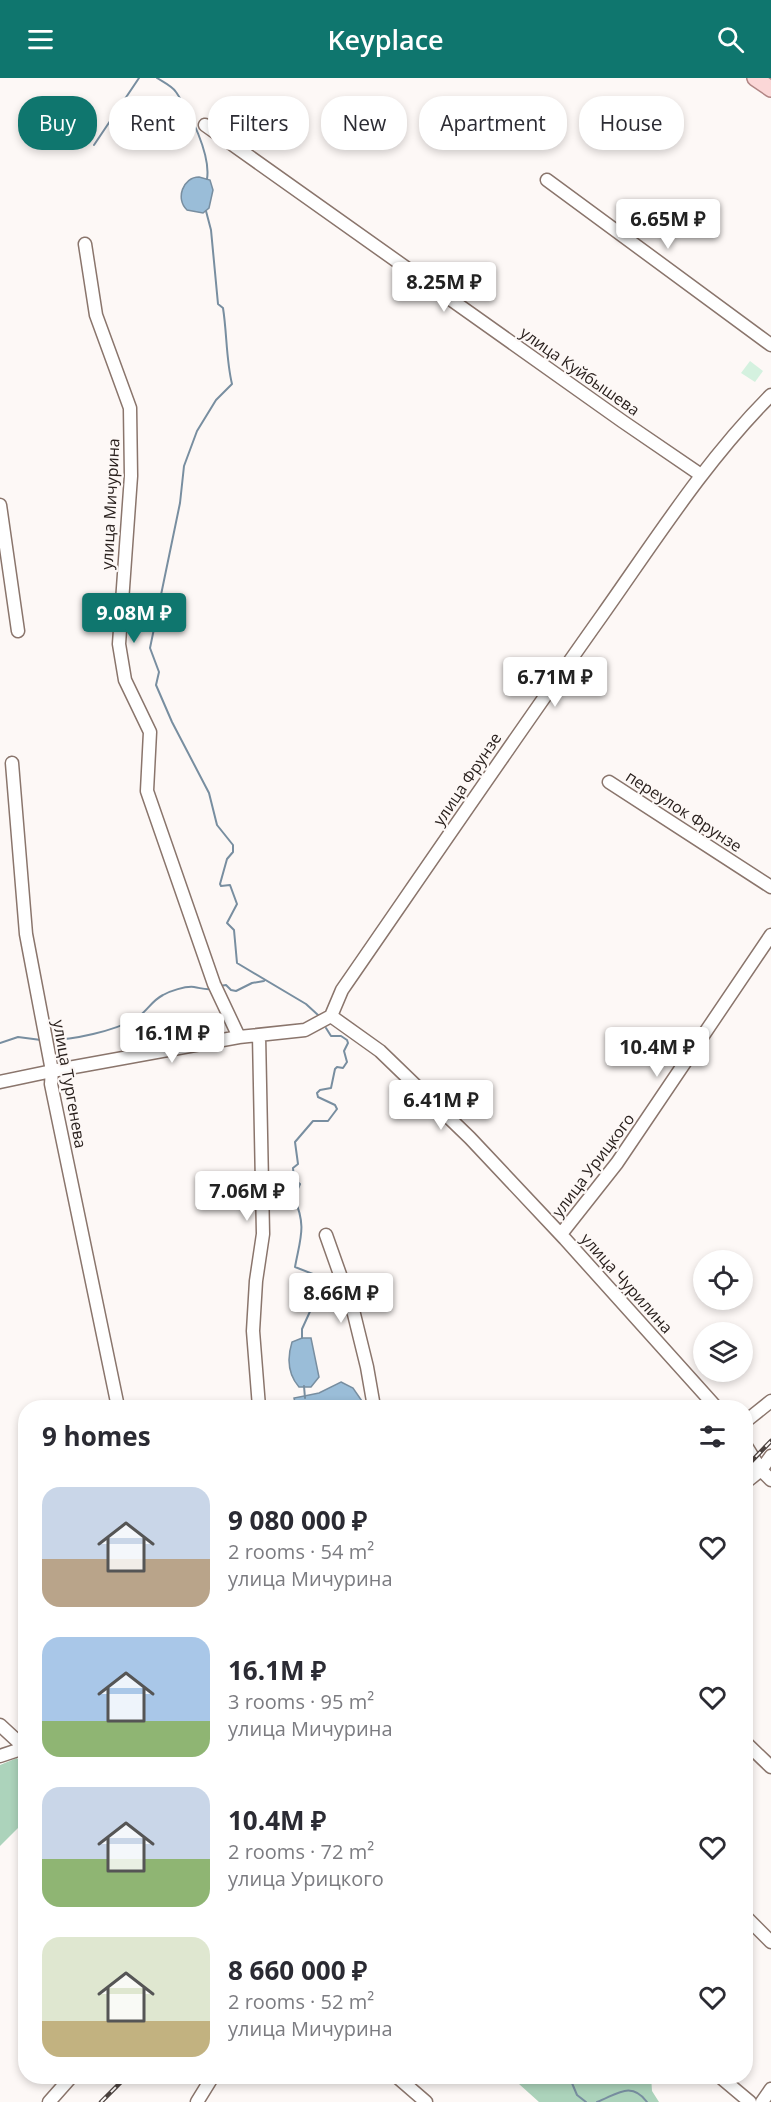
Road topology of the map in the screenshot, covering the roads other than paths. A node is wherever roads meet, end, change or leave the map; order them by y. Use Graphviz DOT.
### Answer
graph roads {
  1 [pos="755,78"];
  2 [pos="771,89"];
  3 [pos="205,125"];
  4 [pos="547,180"];
  5 [pos="86,244"];
  6 [pos="771,345"];
  7 [pos="771,395"];
  8 [pos="701,475"];
  9 [pos="0,505"];
  10 [pos="18,631"];
  11 [pos="12,763"];
  12 [pos="609,782"];
  13 [pos="771,887"];
  14 [pos="771,935"];
  15 [pos="331,1016"];
  16 [pos="259,1035"];
  17 [pos="238,1037"];
  18 [pos="52,1071"];
  19 [pos="0,1082"];
  20 [pos="561,1234"];
  21 [pos="326,1235"];
  22 [pos="117,1400"];
  23 [pos="259,1400"];
  24 [pos="373,1400"];
  25 [pos="710,1400"];
  26 [pos="771,1401"];
  27 [pos="753,1415"];
  28 [pos="771,1456"];
  29 [pos="753,1457"];
  30 [pos="761,1470"];
  31 [pos="753,1476"];
  32 [pos="771,1480"];
  33 [pos="0,1725"];
  34 [pos="18,1742"];
  35 [pos="753,1750"];
  36 [pos="18,1751"];
  37 [pos="0,1756"];
  38 [pos="771,1767"];
  39 [pos="753,1924"];
  40 [pos="771,1941"];
  41 [pos="65,2084"];
  42 [pos="208,2084"];
  43 [pos="405,2084"];
  44 [pos="729,2084"];
  45 [pos="771,2089"];
  46 [pos="49,2102"];
  47 [pos="197,2102"];
  48 [pos="426,2102"];
  49 [pos="750,2102"];
  50 [pos="762,2102"];
  1 -- 2 [label="main road"];
  3 -- 8 [label="street, улица Куйбышева"];
  4 -- 6 [label="street"];
  5 -- 17 [label="street, улица Мичурина"];
  7 -- 8 [label="street, улица Фрунзе"];
  8 -- 15 [label="street, улица Фрунзе"];
  9 -- 10 [label="street"];
  11 -- 18 [label="street, улица Тургенева"];
  12 -- 13 [label="street, переулок Фрунзе"];
  14 -- 20 [label="street, улица Урицкого"];
  15 -- 16 [label="street"];
  15 -- 20 [label="street, улица Чурилина"];
  16 -- 17 [label="street"];
  16 -- 23 [label="street"];
  17 -- 18 [label="street"];
  18 -- 19 [label="street"];
  18 -- 22 [label="street, улица Тургенева"];
  20 -- 25 [label="street, улица Чурилина"];
  21 -- 24 [label="street"];
  26 -- 27 [label="street"];
  28 -- 30 [label="street"];
  29 -- 30 [label="street"];
  30 -- 31 [label="street"];
  30 -- 32 [label="street"];
  33 -- 34 [label="street"];
  35 -- 38 [label="street"];
  36 -- 37 [label="street"];
  39 -- 40 [label="street"];
  41 -- 46 [label="street"];
  42 -- 47 [label="street"];
  43 -- 48 [label="street"];
  44 -- 49 [label="street"];
  45 -- 50 [label="street"];
}
